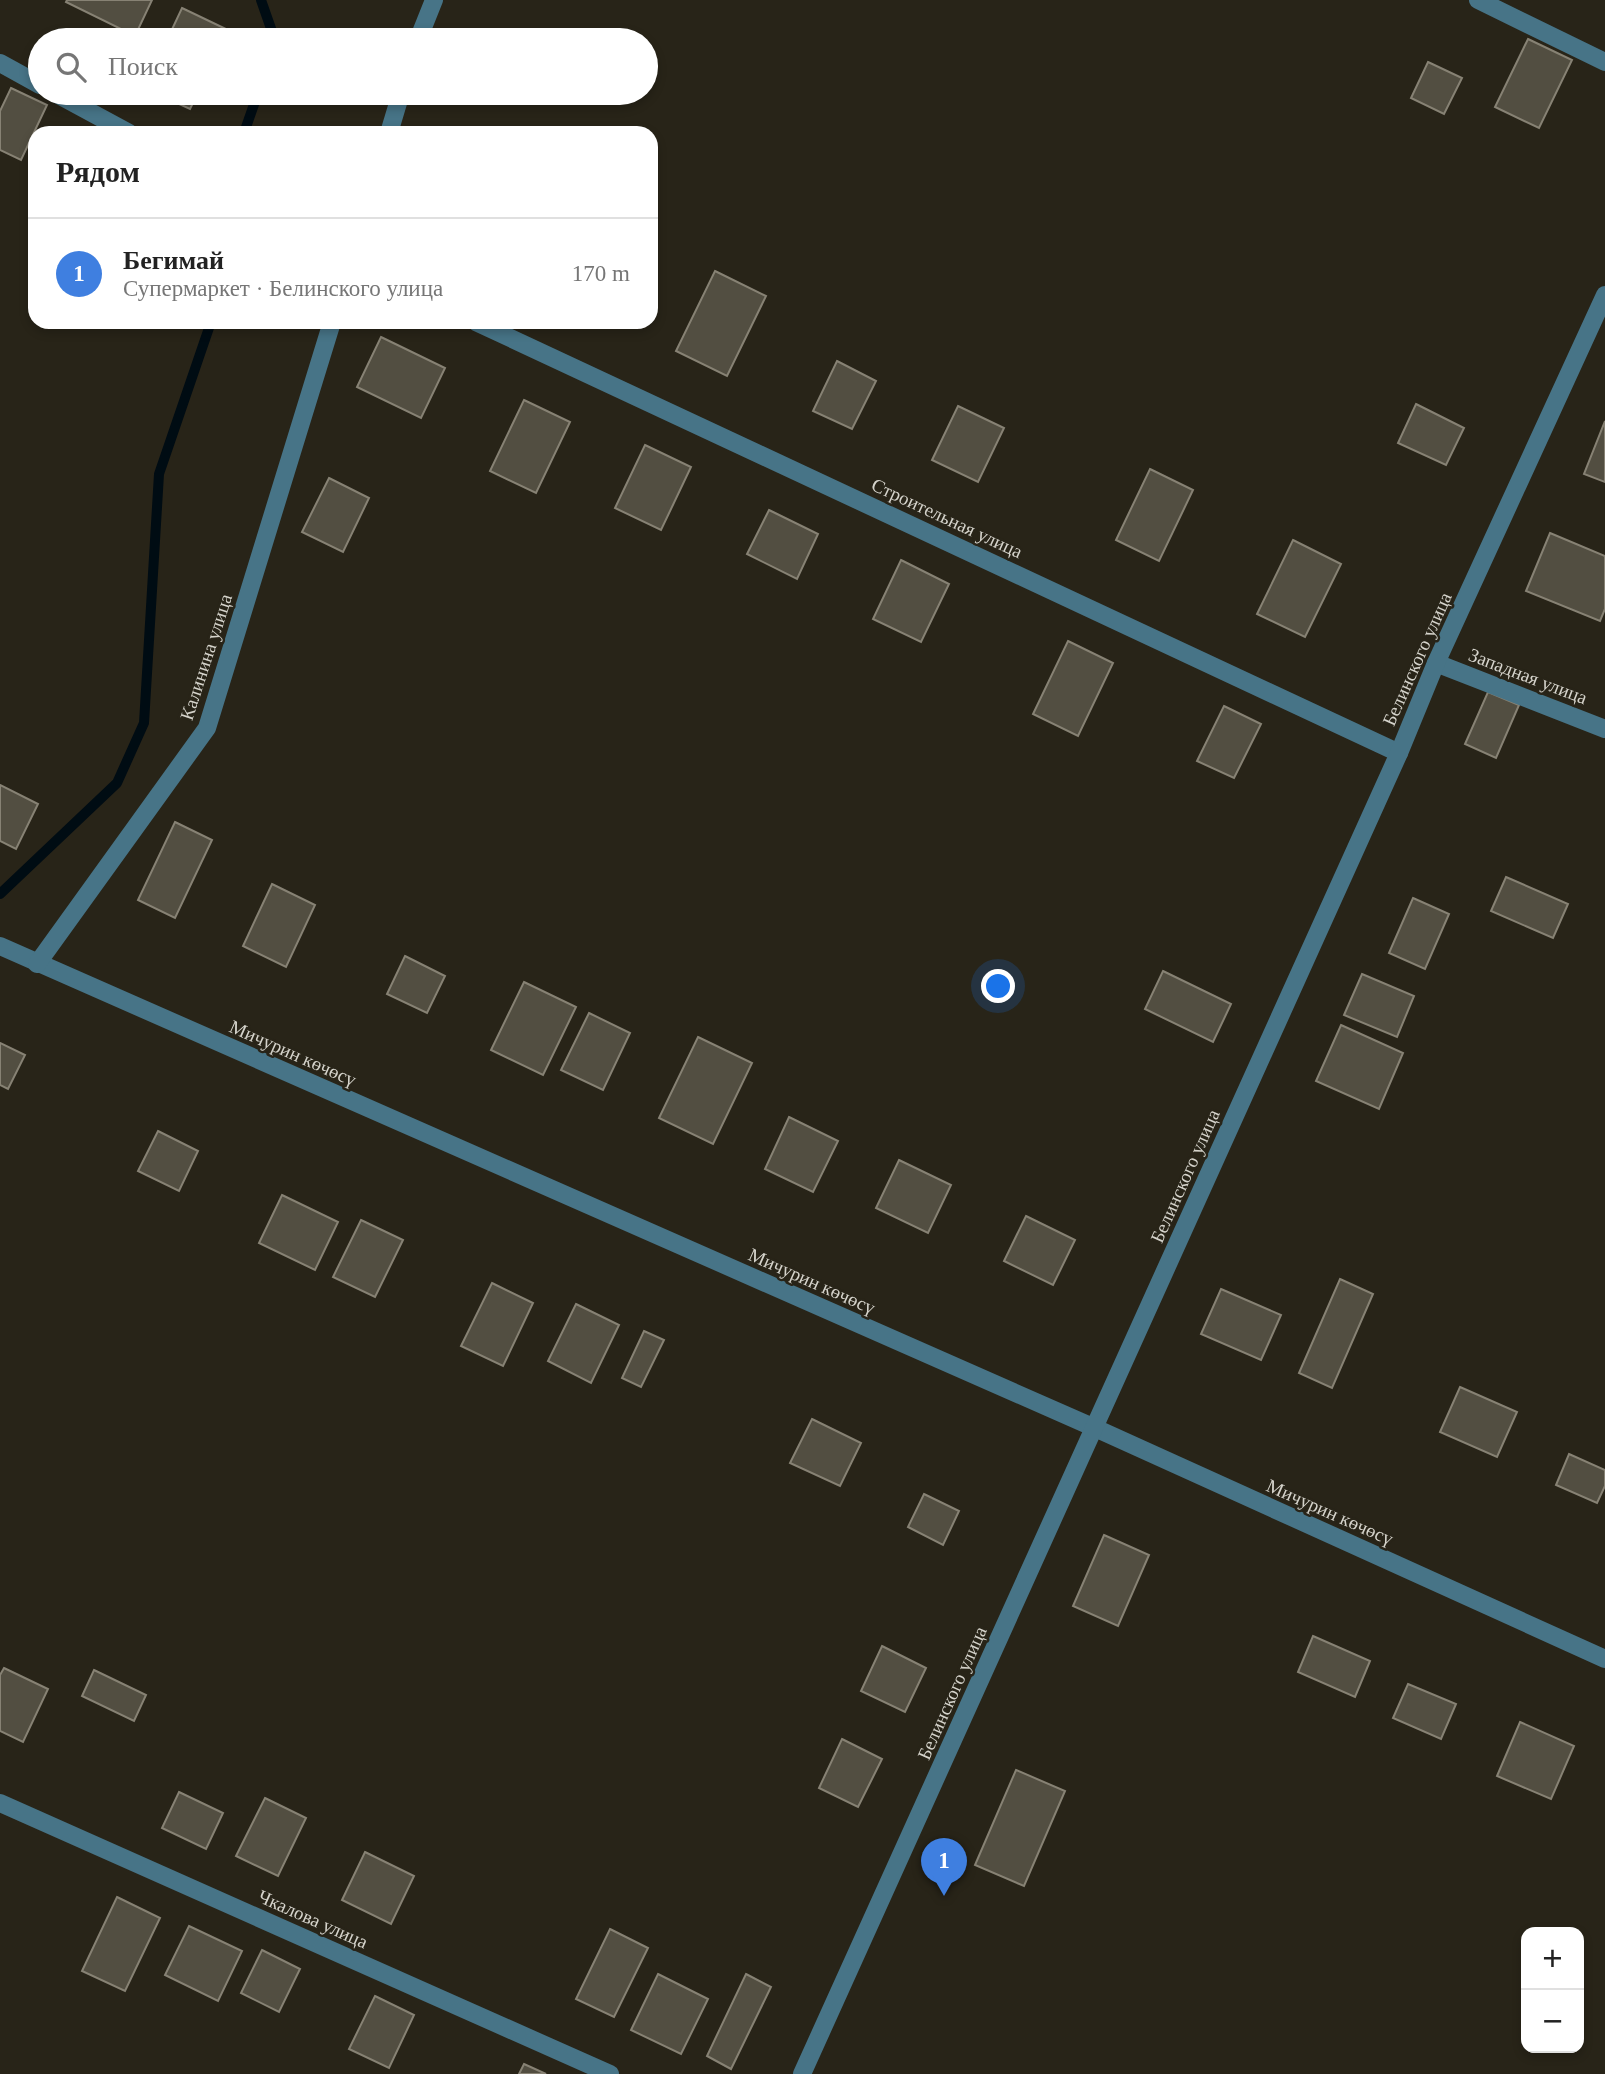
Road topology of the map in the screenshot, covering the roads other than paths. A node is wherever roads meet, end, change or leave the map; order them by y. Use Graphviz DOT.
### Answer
graph roads {
  1 [pos="434,0"];
  2 [pos="1478,0"];
  3 [pos="423,28"];
  4 [pos="1605,62"];
  5 [pos="0,63"];
  6 [pos="28,78"];
  7 [pos="77,105"];
  8 [pos="397,105"];
  9 [pos="116,126"];
  10 [pos="391,126"];
  11 [pos="1605,295"];
  12 [pos="330,329"];
  13 [pos="491,329"];
  14 [pos="1436,663"];
  15 [pos="1605,729"];
  16 [pos="1399,753"];
  17 [pos="0,946"];
  18 [pos="37,964"];
  19 [pos="1095,1428"];
  20 [pos="1605,1659"];
  21 [pos="0,1803"];
  22 [pos="610,2074"];
  23 [pos="802,2074"];
  1 -- 3 [label="street"];
  2 -- 4 [label="street"];
  5 -- 6 [label="street"];
  7 -- 9 [label="street"];
  8 -- 10 [label="street"];
  11 -- 14 [label="street, Белинского улица"];
  12 -- 18 [label="street, Калинина улица"];
  13 -- 16 [label="street, Строительная улица"];
  14 -- 15 [label="street, Западная улица"];
  14 -- 16 [label="street, Белинского улица"];
  16 -- 19 [label="street, Белинского улица"];
  17 -- 18 [label="street, Мичурин көчөсү"];
  18 -- 19 [label="street, Мичурин көчөсү"];
  19 -- 20 [label="street, Мичурин көчөсү"];
  19 -- 23 [label="street, Белинского улица"];
  21 -- 22 [label="street, Чкалова улица"];
}
